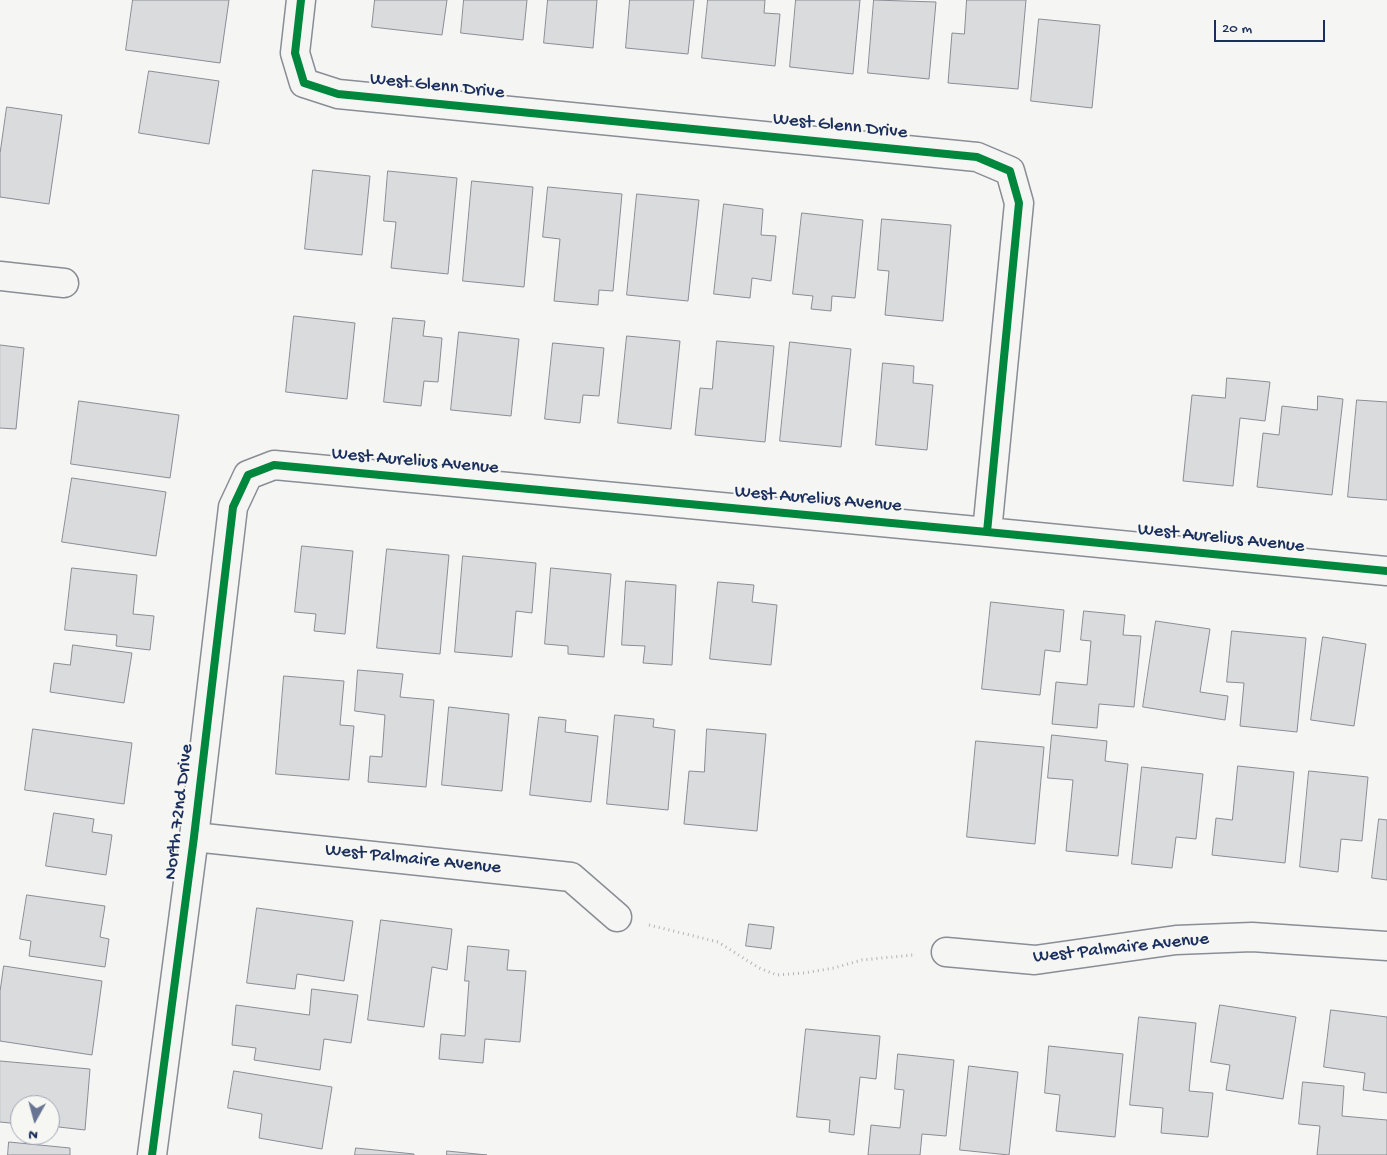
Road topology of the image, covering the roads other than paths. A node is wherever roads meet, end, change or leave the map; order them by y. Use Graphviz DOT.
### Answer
graph roads {
  1 [pos="301,0"];
  2 [pos="0,276"];
  3 [pos="64,283"];
  4 [pos="248,475"];
  5 [pos="987,532"];
  6 [pos="1387,571"];
  7 [pos="194,837"];
  8 [pos="617,917"];
  9 [pos="1387,946"];
  10 [pos="946,952"];
  11 [pos="152,1155"];
  1 -- 5 [label="street, West Glenn Drive"];
  2 -- 3 [label="street"];
  4 -- 5 [label="street, West Aurelius Avenue"];
  4 -- 7 [label="street, North 72nd Drive"];
  5 -- 6 [label="street, West Aurelius Avenue"];
  7 -- 8 [label="street, West Palmaire Avenue"];
  7 -- 11 [label="street, North 72nd Drive"];
  9 -- 10 [label="street, West Palmaire Avenue"];
}
